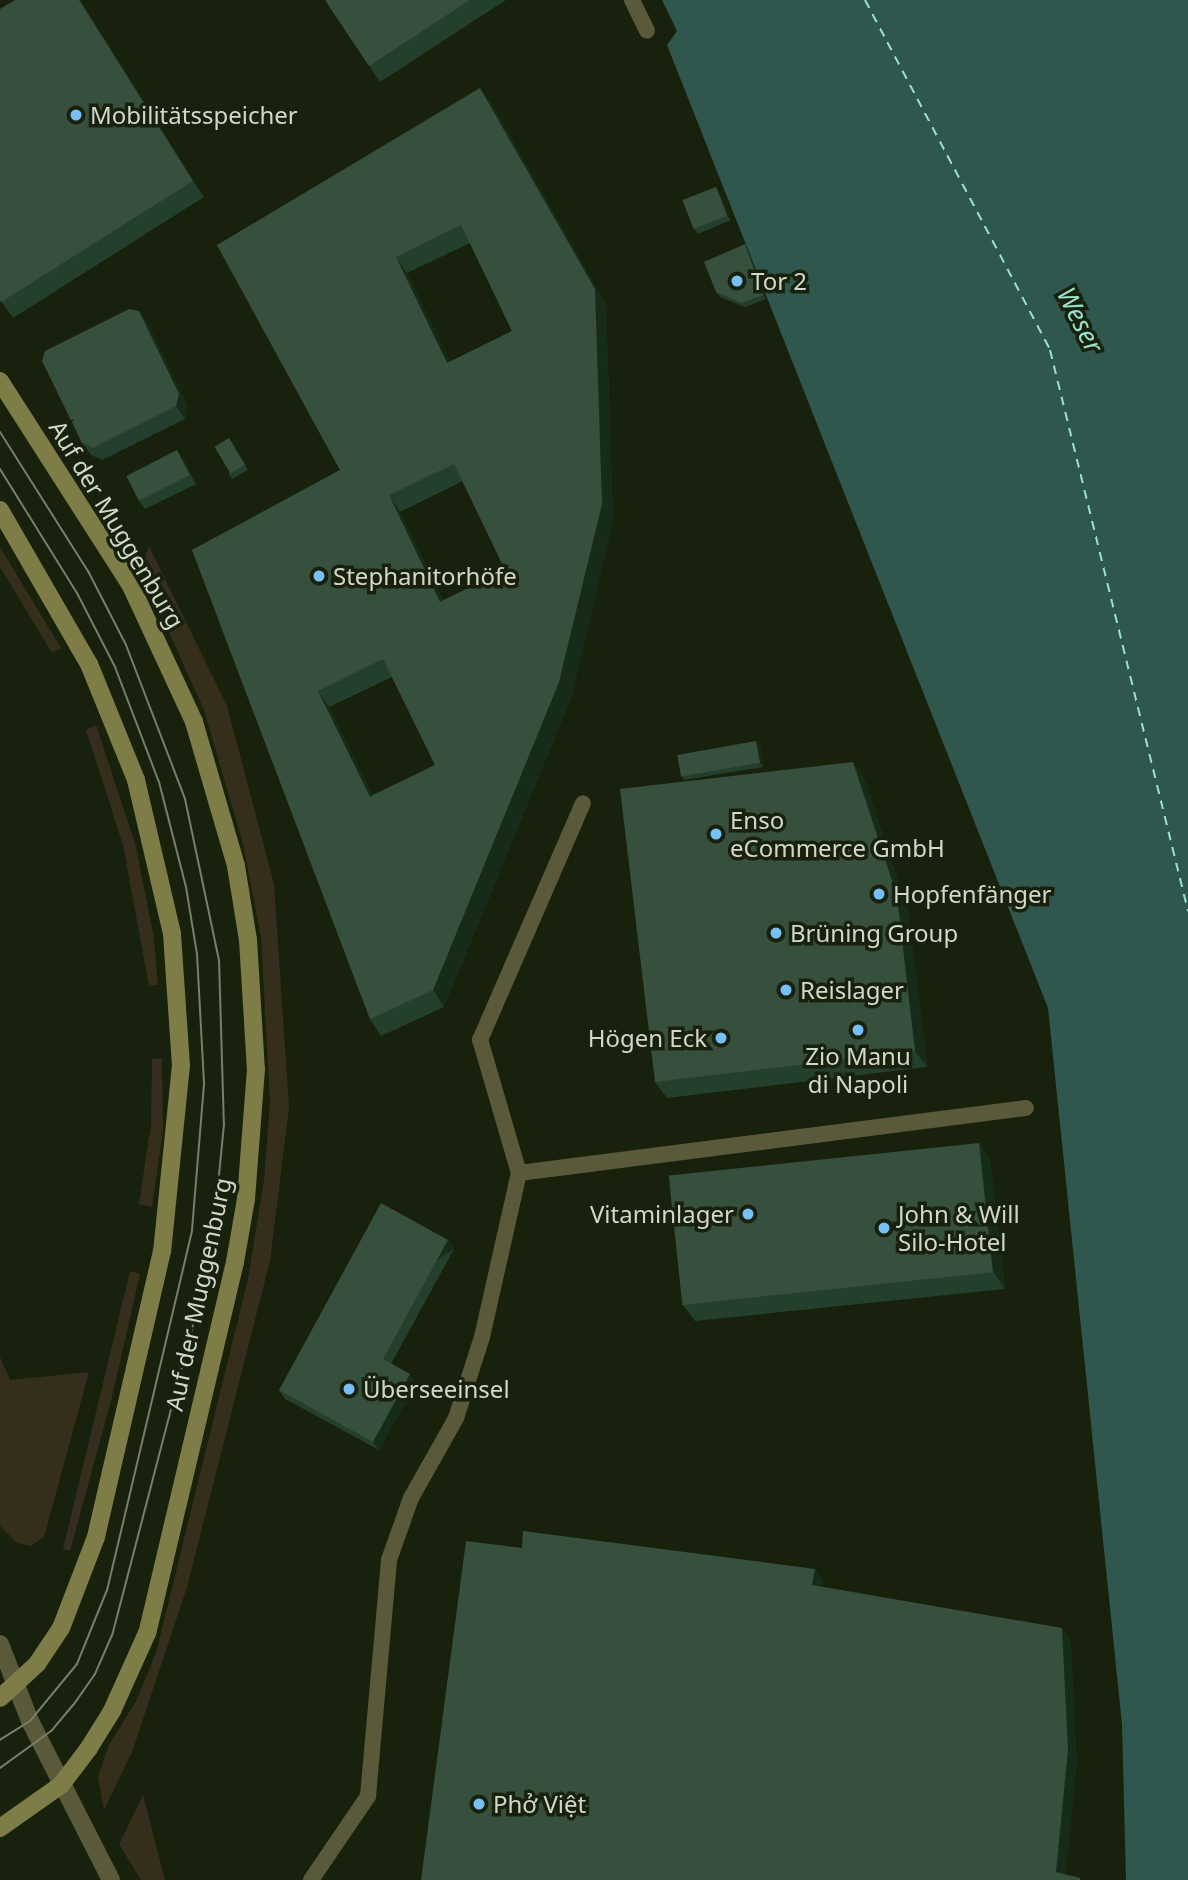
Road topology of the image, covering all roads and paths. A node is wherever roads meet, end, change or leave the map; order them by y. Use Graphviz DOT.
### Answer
graph roads {
  1 [pos="632,0"];
  2 [pos="648,31"];
  3 [pos="0,381"];
  4 [pos="0,510"];
  5 [pos="583,803"];
  6 [pos="1026,1108"];
  7 [pos="519,1173"];
  8 [pos="0,1644"];
  9 [pos="7,1693"];
  10 [pos="61,1785"];
  11 [pos="0,1828"];
  12 [pos="111,1880"];
  13 [pos="311,1880"];
  1 -- 2 [label="lane"];
  3 -- 10 [label="street, Auf der Muggenburg"];
  4 -- 9 [label="street, Auf der Muggenburg"];
  5 -- 7 [label="lane"];
  6 -- 7 [label="lane"];
  7 -- 13 [label="lane"];
  8 -- 9 [label="street"];
  9 -- 10 [label="street"];
  10 -- 11 [label="street"];
  10 -- 12 [label="street"];
}
